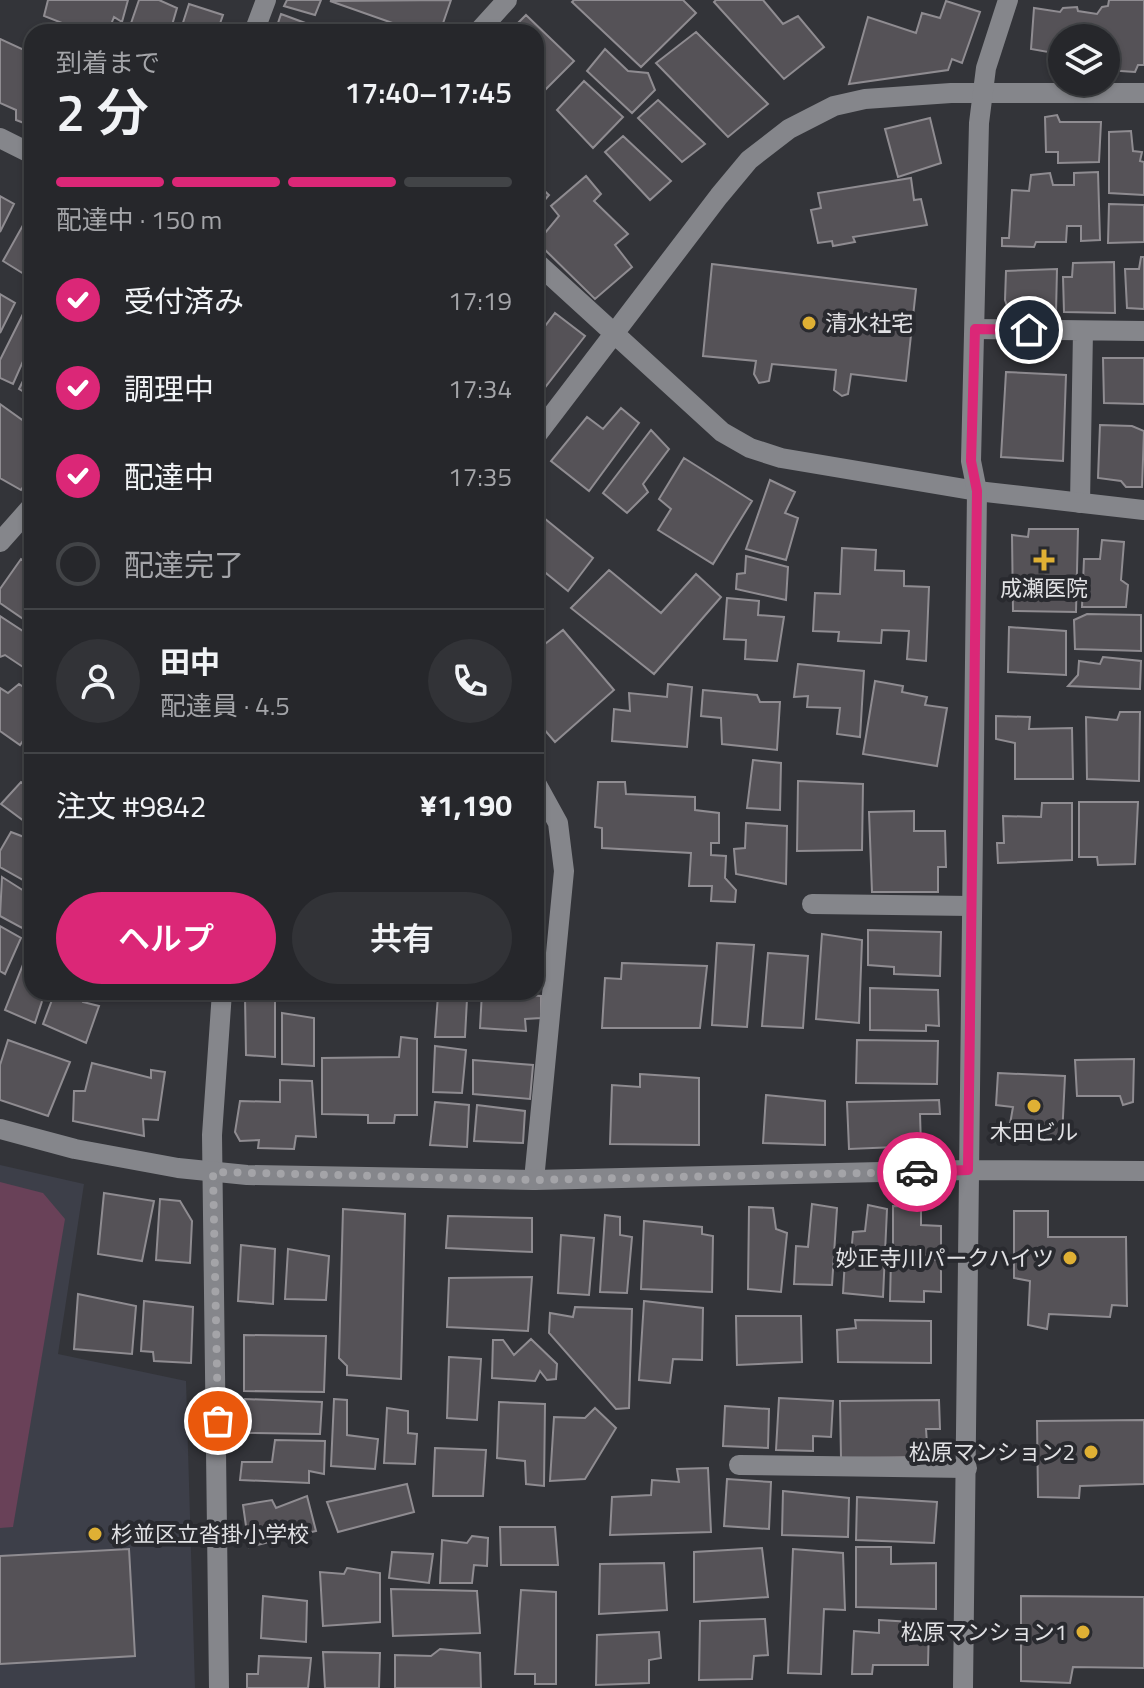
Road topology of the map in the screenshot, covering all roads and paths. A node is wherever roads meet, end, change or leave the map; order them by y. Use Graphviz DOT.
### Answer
graph roads {
  1 [pos="266,0"];
  2 [pos="507,0"];
  3 [pos="1002,2"];
  4 [pos="257,24"];
  5 [pos="485,24"];
  6 [pos="982,93"];
  7 [pos="1144,93"];
  8 [pos="0,138"];
  9 [pos="24,150"];
  10 [pos="544,269"];
  11 [pos="975,329"];
  12 [pos="1083,331"];
  13 [pos="1144,331"];
  14 [pos="615,335"];
  15 [pos="544,426"];
  16 [pos="977,491"];
  17 [pos="1080,503"];
  18 [pos="1144,510"];
  19 [pos="24,515"];
  20 [pos="0,542"];
  21 [pos="544,798"];
  22 [pos="812,904"];
  23 [pos="971,906"];
  24 [pos="217,1000"];
  25 [pos="0,1129"];
  26 [pos="968,1170"];
  27 [pos="1144,1171"];
  28 [pos="213,1172"];
  29 [pos="534,1180"];
  30 [pos="739,1465"];
  31 [pos="967,1468"];
  32 [pos="219,1688"];
  33 [pos="963,1688"];
  1 -- 4 [label="street"];
  2 -- 5 [label="street"];
  3 -- 6 [label="street"];
  6 -- 7 [label="street"];
  6 -- 11 [label="street"];
  6 -- 14 [label="street"];
  8 -- 9 [label="street"];
  10 -- 14 [label="street"];
  11 -- 12 [label="street"];
  11 -- 16 [label="street"];
  12 -- 13 [label="street"];
  12 -- 17 [label="street"];
  14 -- 15 [label="street"];
  14 -- 16 [label="street"];
  16 -- 17 [label="street"];
  16 -- 23 [label="street"];
  17 -- 18 [label="street"];
  19 -- 20 [label="street"];
  21 -- 29 [label="street"];
  22 -- 23 [label="street"];
  23 -- 26 [label="street"];
  24 -- 28 [label="street"];
  25 -- 28 [label="street"];
  26 -- 27 [label="street"];
  26 -- 29 [label="street"];
  26 -- 31 [label="street"];
  28 -- 29 [label="street"];
  28 -- 32 [label="street"];
  30 -- 31 [label="street"];
  31 -- 33 [label="street"];
}
